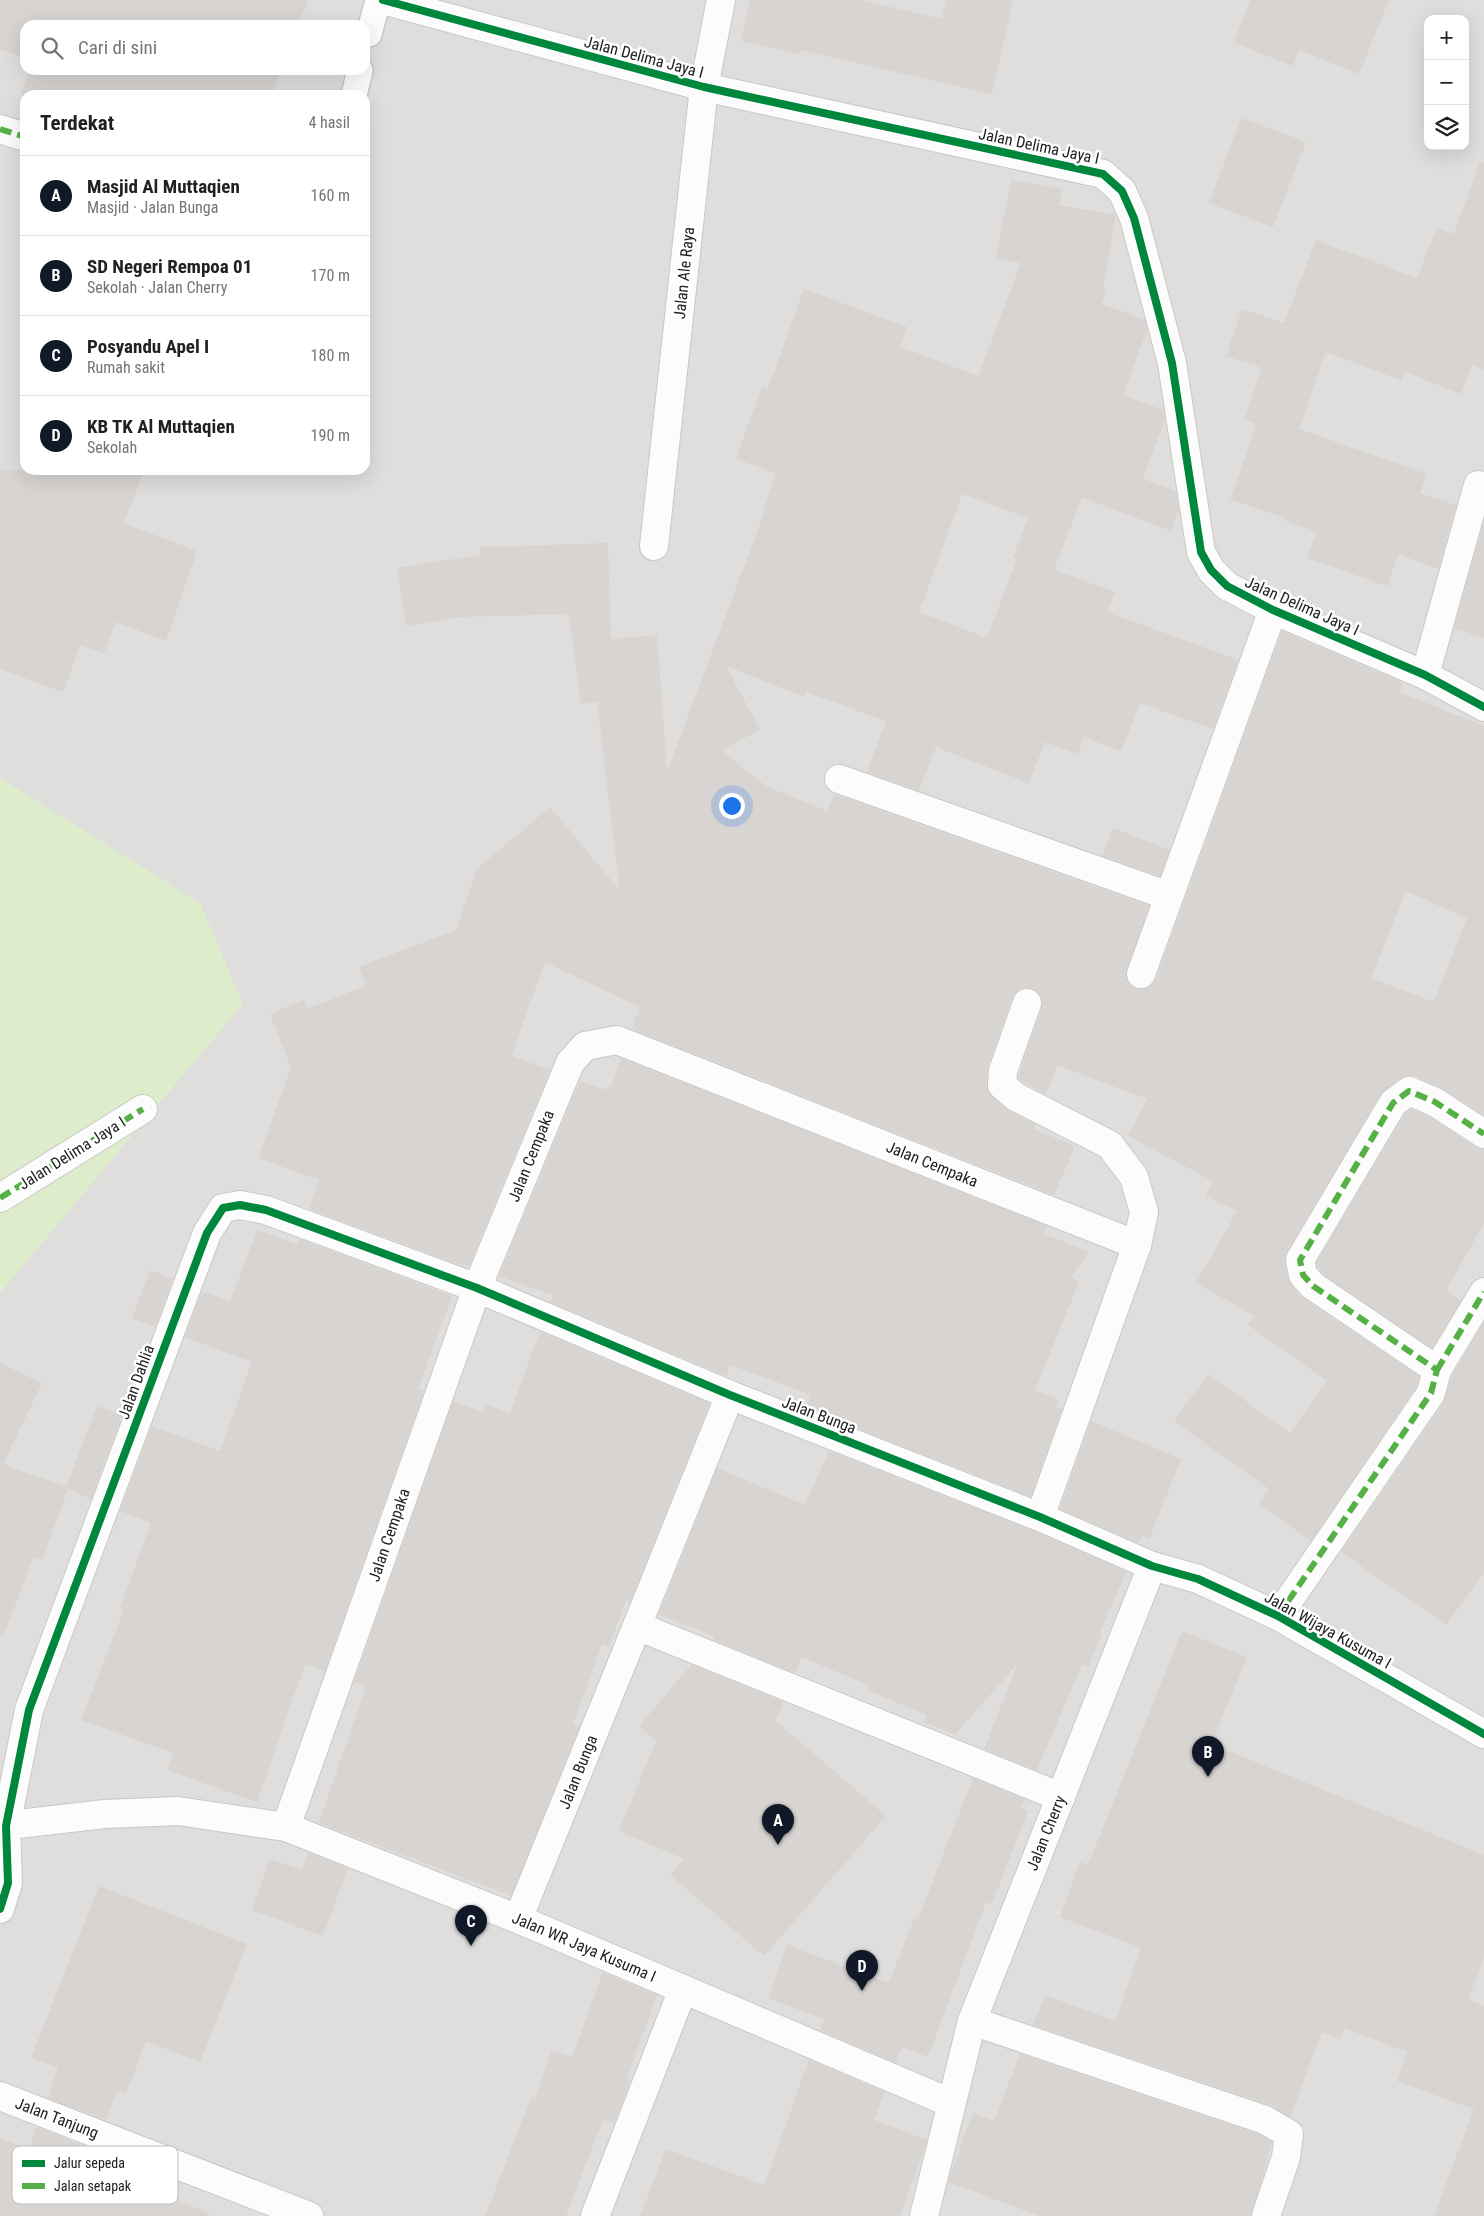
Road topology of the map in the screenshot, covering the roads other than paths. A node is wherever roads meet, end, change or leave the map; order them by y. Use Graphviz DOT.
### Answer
graph roads {
  1 [pos="378,0"];
  2 [pos="383,0"];
  3 [pos="720,0"];
  4 [pos="370,30"];
  5 [pos="359,75"];
  6 [pos="704,87"];
  7 [pos="355,90"];
  8 [pos="0,129"];
  9 [pos="20,135"];
  10 [pos="1478,485"];
  11 [pos="654,546"];
  12 [pos="1273,610"];
  13 [pos="1425,675"];
  14 [pos="1484,706"];
  15 [pos="839,779"];
  16 [pos="1169,896"];
  17 [pos="1141,974"];
  18 [pos="1027,1003"];
  19 [pos="143,1109"];
  20 [pos="1484,1134"];
  21 [pos="0,1198"];
  22 [pos="1137,1245"];
  23 [pos="477,1288"];
  24 [pos="1484,1292"];
  25 [pos="1438,1370"];
  26 [pos="730,1395"];
  27 [pos="1040,1517"];
  28 [pos="1152,1566"];
  29 [pos="1278,1616"];
  30 [pos="637,1626"];
  31 [pos="1484,1734"];
  32 [pos="1061,1797"];
  33 [pos="3,1826"];
  34 [pos="286,1827"];
  35 [pos="0,1909"];
  36 [pos="518,1919"];
  37 [pos="683,1989"];
  38 [pos="972,2021"];
  39 [pos="0,2096"];
  40 [pos="951,2103"];
  41 [pos="129,2146"];
  42 [pos="178,2165"];
  43 [pos="309,2216"];
  44 [pos="595,2216"];
  45 [pos="924,2216"];
  46 [pos="1266,2216"];
  1 -- 4 [label="lane"];
  2 -- 6 [label="street, Jalan Delima Jaya I"];
  3 -- 6 [label="street, Jalan Ale Raya"];
  5 -- 7 [label="lane"];
  6 -- 11 [label="street, Jalan Ale Raya"];
  6 -- 12 [label="street, Jalan Delima Jaya I"];
  8 -- 9 [label="street"];
  10 -- 13 [label="street"];
  12 -- 13 [label="street, Jalan Delima Jaya I"];
  12 -- 16 [label="street"];
  13 -- 14 [label="street, Jalan Delima Jaya I"];
  15 -- 16 [label="street"];
  16 -- 17 [label="street"];
  18 -- 22 [label="street"];
  19 -- 21 [label="street, Jalan Delima Jaya I"];
  20 -- 25 [label="street"];
  22 -- 23 [label="street, Jalan Cempaka"];
  22 -- 27 [label="street"];
  23 -- 26 [label="street, Jalan Bunga"];
  23 -- 33 [label="street, Jalan Dahlia"];
  23 -- 34 [label="street, Jalan Cempaka"];
  24 -- 25 [label="street"];
  25 -- 29 [label="street"];
  26 -- 27 [label="street, Jalan Bunga"];
  26 -- 30 [label="street, Jalan Bunga"];
  27 -- 28 [label="street, Jalan Bunga"];
  28 -- 29 [label="street, Jalan Wijaya Kusuma I"];
  28 -- 32 [label="street, Jalan Cherry"];
  29 -- 31 [label="street, Jalan Wijaya Kusuma I"];
  30 -- 32 [label="street"];
  30 -- 36 [label="street, Jalan Bunga"];
  32 -- 38 [label="street, Jalan Cherry"];
  33 -- 34 [label="street, Jalan WR Jaya Kusuma I"];
  33 -- 35 [label="street, Jalan Dahlia"];
  34 -- 36 [label="street, Jalan WR Jaya Kusuma I"];
  36 -- 37 [label="street, Jalan WR Jaya Kusuma I"];
  37 -- 40 [label="street, Jalan WR Jaya Kusuma I"];
  37 -- 44 [label="street"];
  38 -- 40 [label="street, Jalan Cherry"];
  38 -- 46 [label="street"];
  39 -- 41 [label="street, Jalan Tanjung"];
  40 -- 45 [label="street, Jalan Cherry"];
  42 -- 43 [label="street, Jalan Tanjung"];
}
